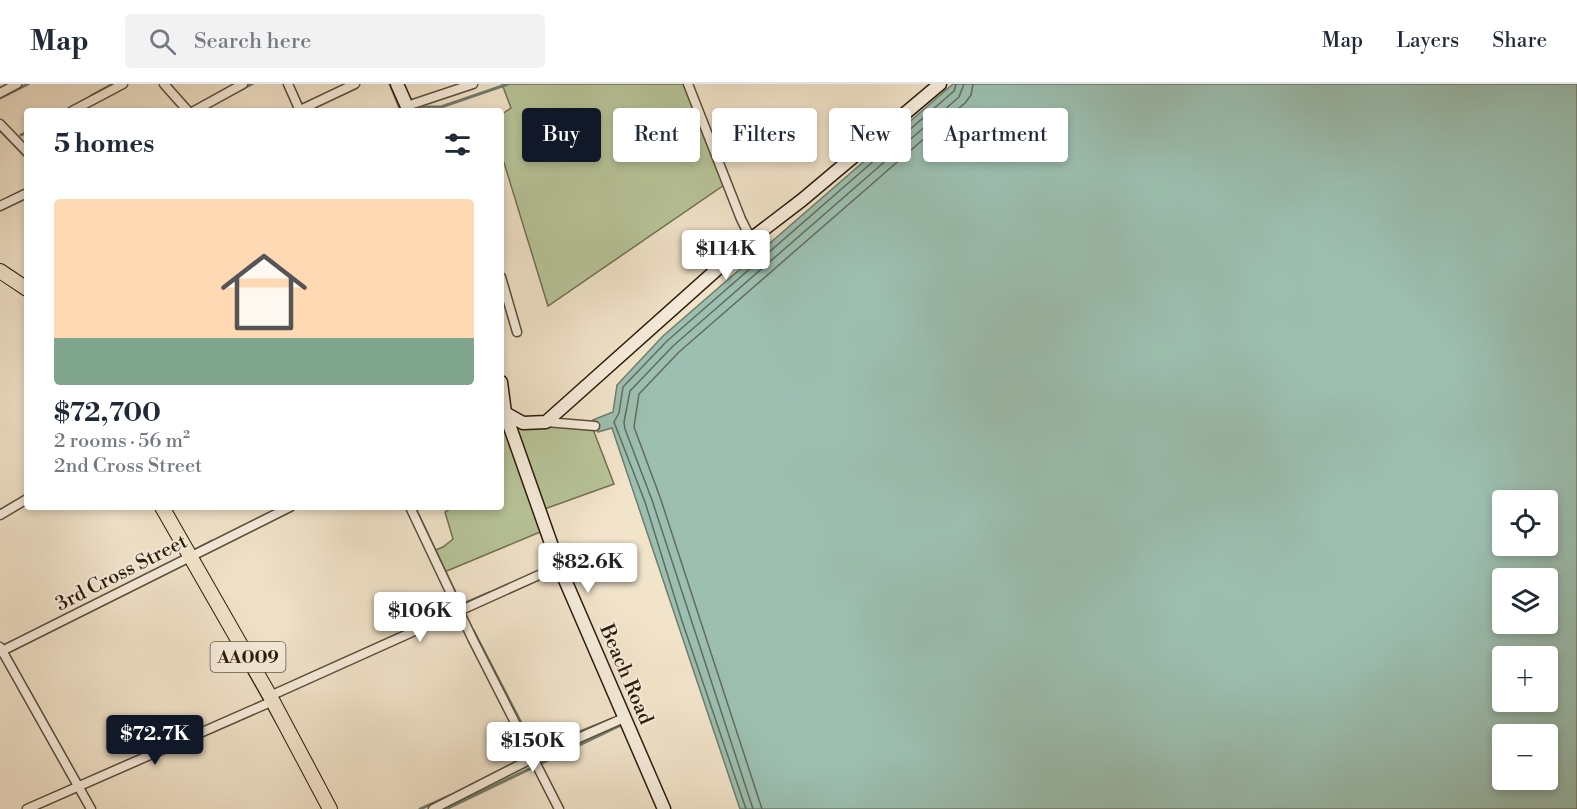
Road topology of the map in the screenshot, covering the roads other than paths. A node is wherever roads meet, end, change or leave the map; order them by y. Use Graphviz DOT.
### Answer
graph roads {
  1 [pos="17,84"];
  2 [pos="123,84"];
  3 [pos="164,84"];
  4 [pos="243,84"];
  5 [pos="288,84"];
  6 [pos="356,84"];
  7 [pos="397,84"];
  8 [pos="473,84"];
  9 [pos="688,84"];
  10 [pos="940,84"];
  11 [pos="454,87"];
  12 [pos="0,93"];
  13 [pos="78,108"];
  14 [pos="185,108"];
  15 [pos="199,108"];
  16 [pos="299,108"];
  17 [pos="306,108"];
  18 [pos="408,108"];
  19 [pos="410,108"];
  20 [pos="0,124"];
  21 [pos="24,137"];
  22 [pos="17,141"];
  23 [pos="24,149"];
  24 [pos="24,194"];
  25 [pos="0,206"];
  26 [pos="751,239"];
  27 [pos="1,272"];
  28 [pos="24,287"];
  29 [pos="504,287"];
  30 [pos="517,332"];
  31 [pos="504,414"];
  32 [pos="504,416"];
  33 [pos="546,422"];
  34 [pos="596,426"];
  35 [pos="24,501"];
  36 [pos="164,510"];
  37 [pos="284,510"];
  38 [pos="411,510"];
  39 [pos="0,515"];
  40 [pos="189,555"];
  41 [pos="559,566"];
  42 [pos="459,612"];
  43 [pos="1,650"];
  44 [pos="272,698"];
  45 [pos="624,718"];
  46 [pos="533,758"];
  47 [pos="79,784"];
  48 [pos="27,809"];
  49 [pos="91,809"];
  50 [pos="330,809"];
  51 [pos="433,809"];
  52 [pos="559,809"];
  53 [pos="664,809"];
  1 -- 12 [label="street"];
  2 -- 13 [label="street"];
  3 -- 14 [label="street"];
  4 -- 15 [label="street"];
  5 -- 16 [label="street"];
  6 -- 17 [label="street"];
  7 -- 18 [label="main road"];
  8 -- 11 [label="street"];
  9 -- 26 [label="street"];
  10 -- 26 [label="main road"];
  11 -- 19 [label="street"];
  20 -- 22 [label="street"];
  21 -- 22 [label="street"];
  22 -- 23 [label="street"];
  24 -- 25 [label="street"];
  26 -- 33 [label="main road"];
  27 -- 28 [label="highway"];
  29 -- 30 [label="street"];
  31 -- 33 [label="main road"];
  32 -- 41 [label="main road, Beach Road"];
  33 -- 34 [label="street"];
  35 -- 39 [label="street"];
  36 -- 40 [label="highway, AA009"];
  37 -- 40 [label="street, 3rd Cross Street"];
  38 -- 42 [label="street"];
  40 -- 43 [label="street, 3rd Cross Street"];
  40 -- 44 [label="highway, AA009"];
  41 -- 42 [label="street"];
  41 -- 45 [label="main road, Beach Road"];
  42 -- 44 [label="street"];
  42 -- 46 [label="street"];
  43 -- 47 [label="street"];
  44 -- 47 [label="street"];
  44 -- 50 [label="highway, AA009"];
  45 -- 46 [label="street"];
  45 -- 53 [label="main road, Beach Road"];
  46 -- 51 [label="street"];
  46 -- 52 [label="street"];
  47 -- 48 [label="street"];
  47 -- 49 [label="street"];
}
